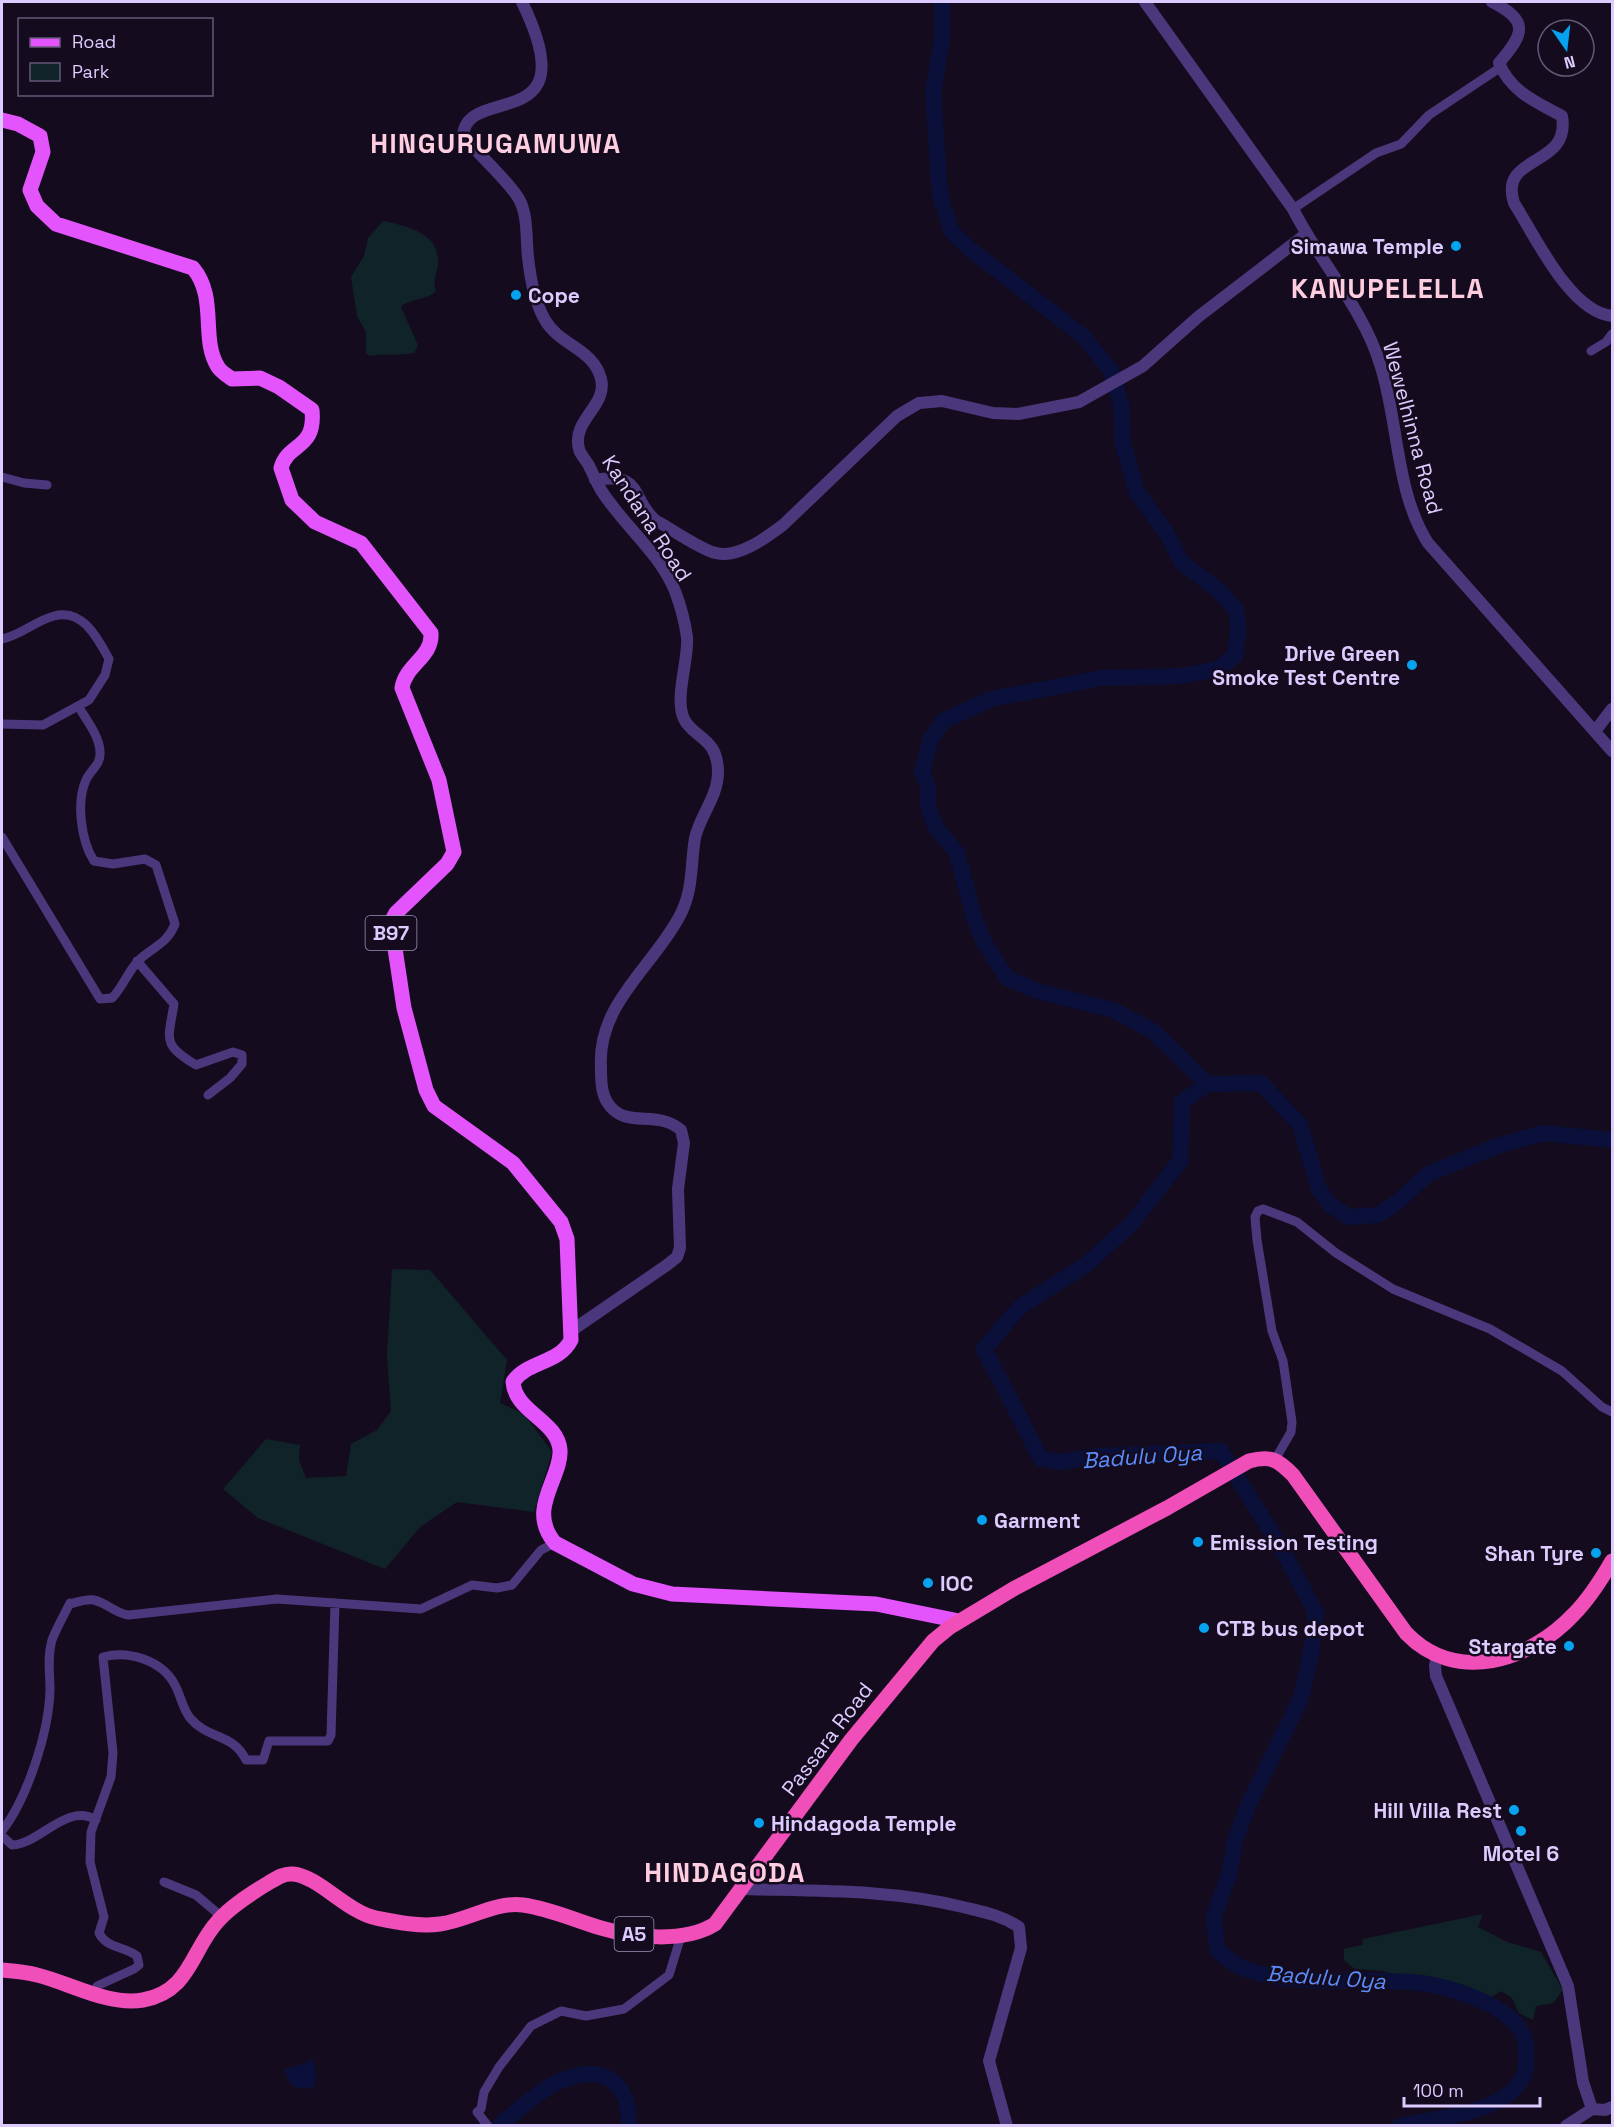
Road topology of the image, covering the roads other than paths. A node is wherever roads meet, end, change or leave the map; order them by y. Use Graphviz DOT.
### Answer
graph roads {
  1 [pos="522,2"];
  2 [pos="1145,2"];
  3 [pos="1492,2"];
  4 [pos="1501,67"];
  5 [pos="2,120"];
  6 [pos="1293,209"];
  7 [pos="1306,234"];
  8 [pos="1612,316"];
  9 [pos="1612,334"];
  10 [pos="1591,351"];
  11 [pos="2,477"];
  12 [pos="595,480"];
  13 [pos="46,485"];
  14 [pos="2,639"];
  15 [pos="78,706"];
  16 [pos="1612,709"];
  17 [pos="2,724"];
  18 [pos="1596,730"];
  19 [pos="1612,751"];
  20 [pos="2,837"];
  21 [pos="137,961"];
  22 [pos="208,1095"];
  23 [pos="571,1331"];
  24 [pos="1612,1412"];
  25 [pos="1276,1458"];
  26 [pos="555,1543"];
  27 [pos="1612,1561"];
  28 [pos="335,1604"];
  29 [pos="959,1621"];
  30 [pos="1437,1656"];
  31 [pos="96,1820"];
  32 [pos="2,1831"];
  33 [pos="2,1836"];
  34 [pos="164,1882"];
  35 [pos="741,1889"];
  36 [pos="222,1917"];
  37 [pos="681,1936"];
  38 [pos="2,1970"];
  39 [pos="96,1993"];
  40 [pos="1612,2107"];
  41 [pos="1592,2109"];
  42 [pos="487,2125"];
  43 [pos="1007,2126"];
  44 [pos="1566,2126"];
  1 -- 12 [label="street, Kandana Road"];
  2 -- 6 [label="street, Wewelhinna Road"];
  3 -- 4 [label="street"];
  4 -- 6 [label="street"];
  4 -- 8 [label="street"];
  5 -- 23 [label="main road, B97"];
  6 -- 7 [label="street, Wewelhinna Road"];
  7 -- 12 [label="street"];
  7 -- 18 [label="street, Wewelhinna Road"];
  9 -- 10 [label="street"];
  11 -- 13 [label="street"];
  12 -- 23 [label="street, Kandana Road"];
  14 -- 15 [label="street"];
  15 -- 17 [label="street"];
  15 -- 21 [label="street"];
  16 -- 18 [label="street"];
  18 -- 19 [label="street, Wewelhinna Road"];
  20 -- 21 [label="street"];
  21 -- 22 [label="street"];
  23 -- 26 [label="main road"];
  24 -- 25 [label="street"];
  25 -- 29 [label="highway, Passara Road / A5"];
  25 -- 30 [label="highway"];
  26 -- 28 [label="street"];
  26 -- 29 [label="main road"];
  27 -- 30 [label="highway"];
  28 -- 31 [label="street"];
  28 -- 32 [label="street"];
  29 -- 35 [label="highway, Passara Road / A5"];
  30 -- 41 [label="street"];
  31 -- 33 [label="street"];
  31 -- 39 [label="street"];
  34 -- 36 [label="street"];
  35 -- 37 [label="highway, Passara Road / A5"];
  35 -- 43 [label="street"];
  36 -- 37 [label="highway, Passara Road / A5"];
  36 -- 39 [label="highway, Passara Road / A5"];
  37 -- 42 [label="street"];
  38 -- 39 [label="highway, Passara Road / A5"];
  40 -- 41 [label="street"];
  41 -- 44 [label="street"];
}
